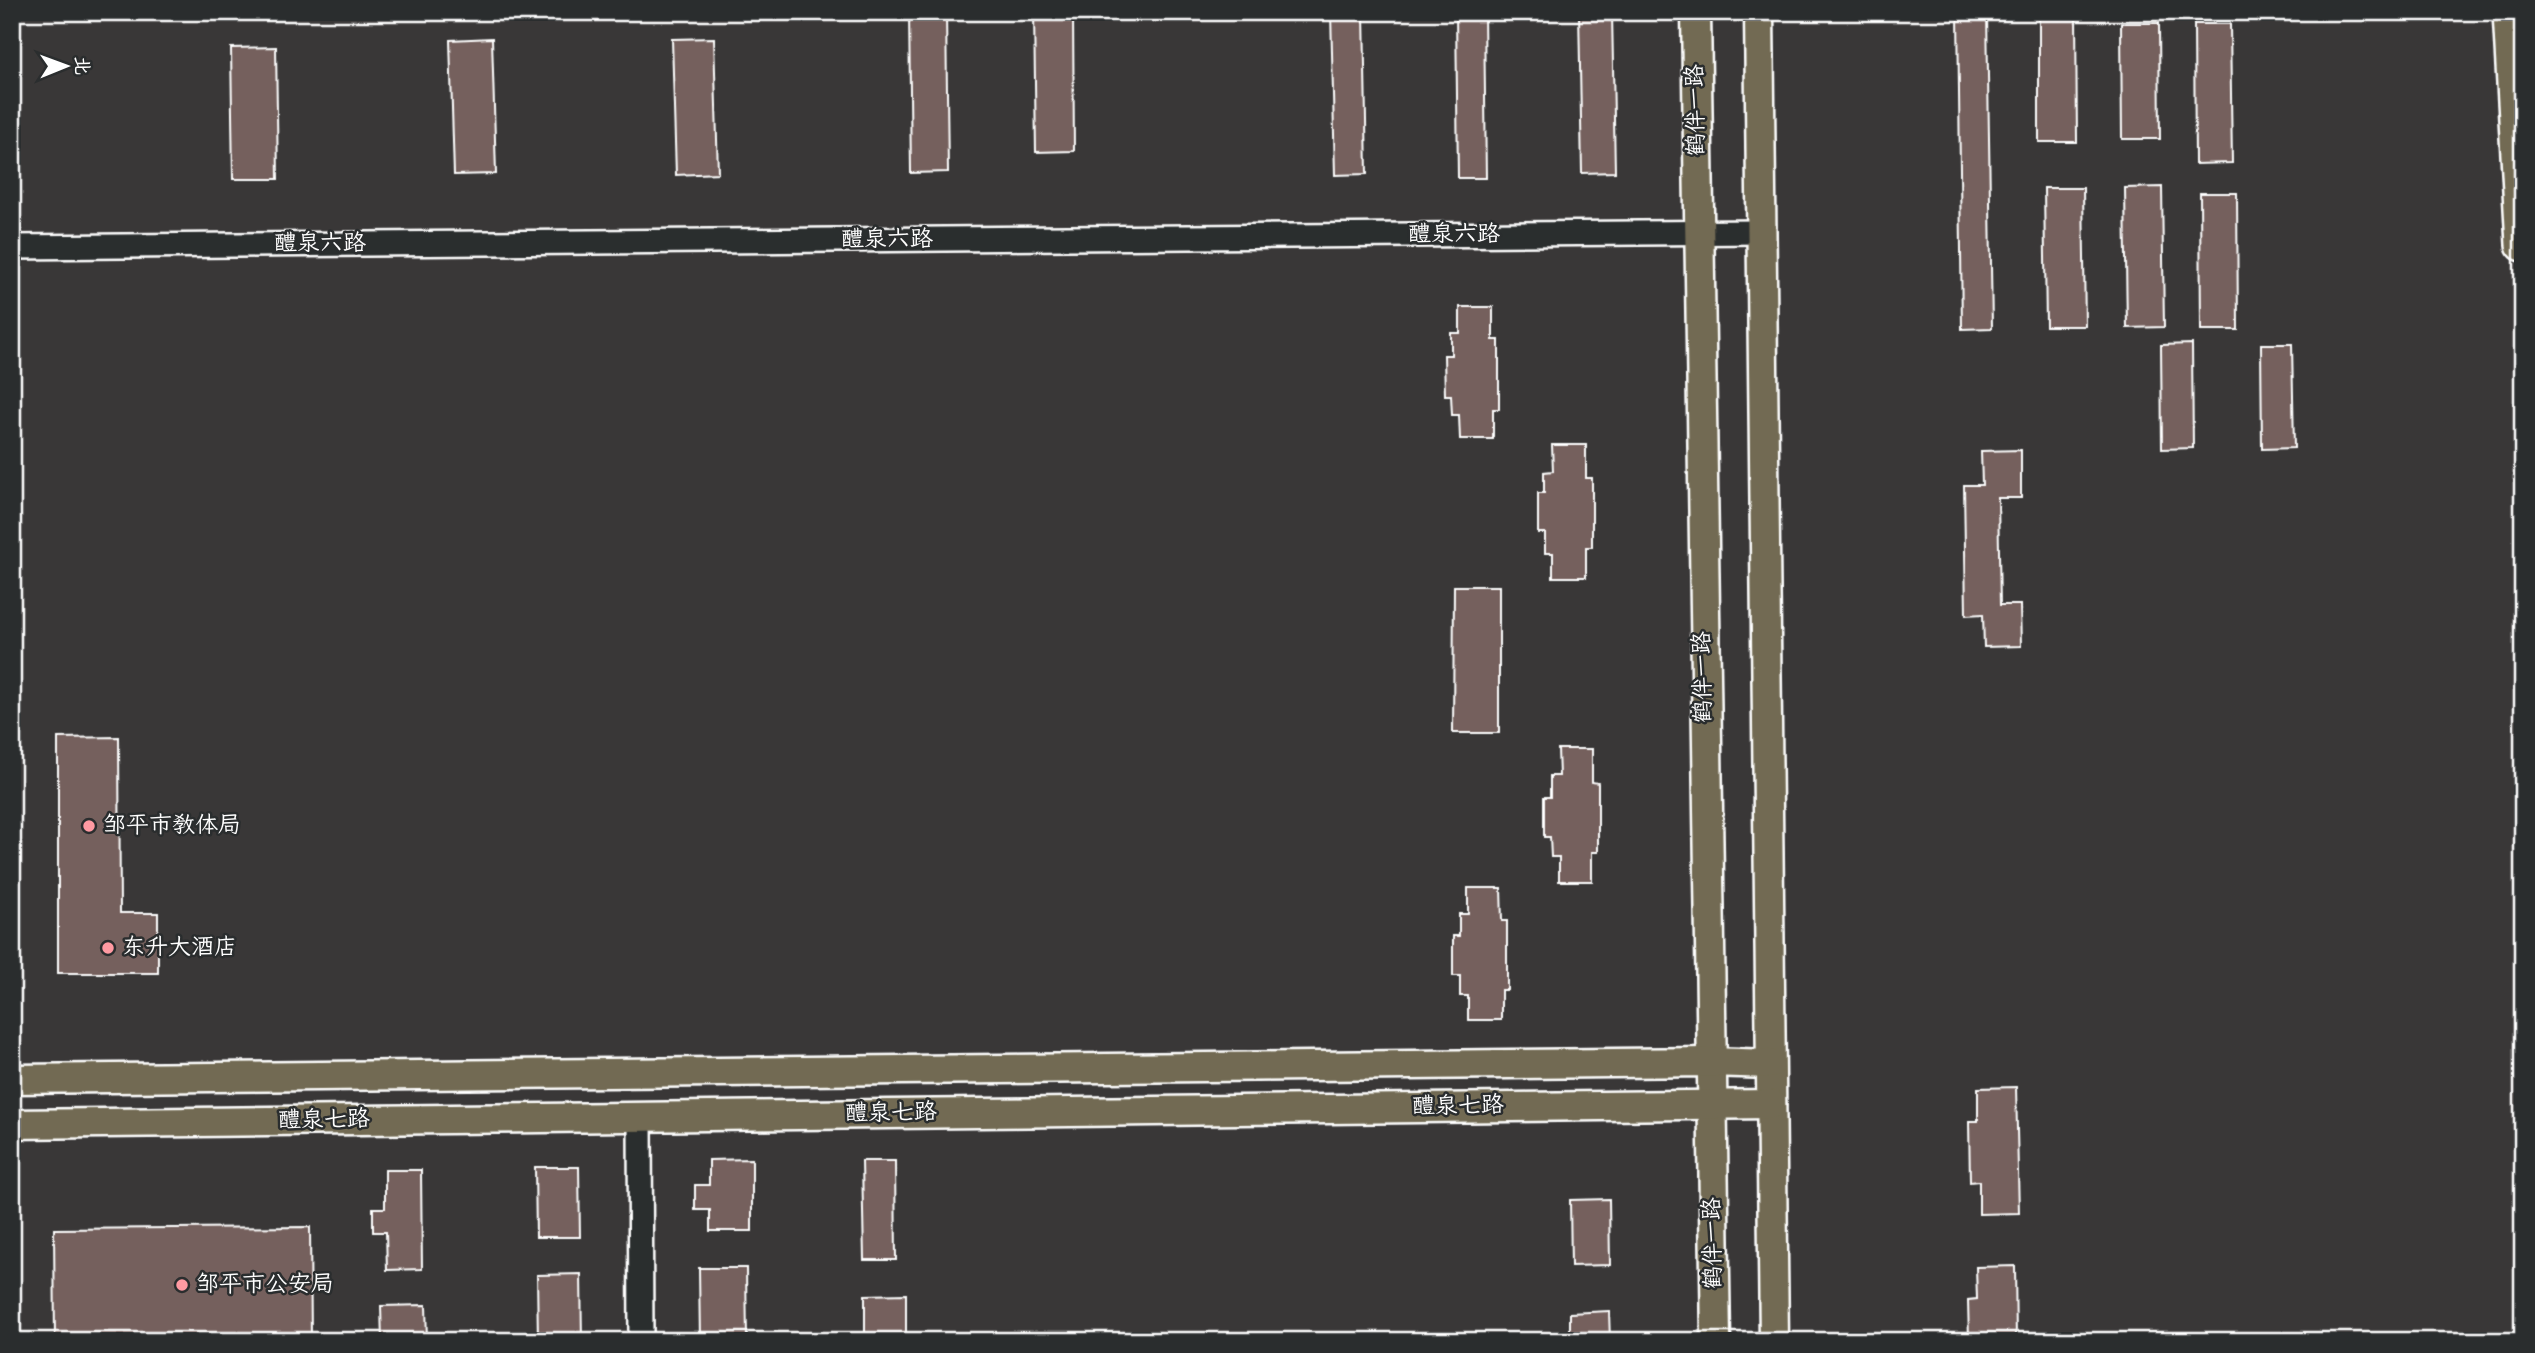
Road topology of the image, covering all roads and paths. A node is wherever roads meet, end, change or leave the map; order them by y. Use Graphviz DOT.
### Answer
graph roads {
  1 [pos="1696,12"];
  2 [pos="1759,12"];
  3 [pos="2510,12"];
  4 [pos="1763,232"];
  5 [pos="1698,233"];
  6 [pos="2523,244"];
  7 [pos="12,247"];
  8 [pos="1710,1062"];
  9 [pos="1770,1064"];
  10 [pos="12,1079"];
  11 [pos="1771,1104"];
  12 [pos="1711,1105"];
  13 [pos="640,1117"];
  14 [pos="12,1124"];
  15 [pos="641,1341"];
  16 [pos="1716,1341"];
  17 [pos="1774,1341"];
  1 -- 5 [label="main road, 鹤伴一路"];
  2 -- 4 [label="main road"];
  3 -- 6 [label="highway"];
  4 -- 5 [label="street, 醴泉六路"];
  4 -- 9 [label="main road"];
  5 -- 7 [label="street, 醴泉六路"];
  5 -- 8 [label="main road, 鹤伴一路"];
  8 -- 9 [label="main road"];
  8 -- 10 [label="main road"];
  8 -- 12 [label="main road, 鹤伴一路"];
  9 -- 11 [label="main road"];
  11 -- 12 [label="main road, 醴泉七路"];
  11 -- 17 [label="main road"];
  12 -- 13 [label="main road, 醴泉七路"];
  12 -- 16 [label="main road, 鹤伴一路"];
  13 -- 14 [label="main road, 醴泉七路"];
  13 -- 15 [label="street"];
}
